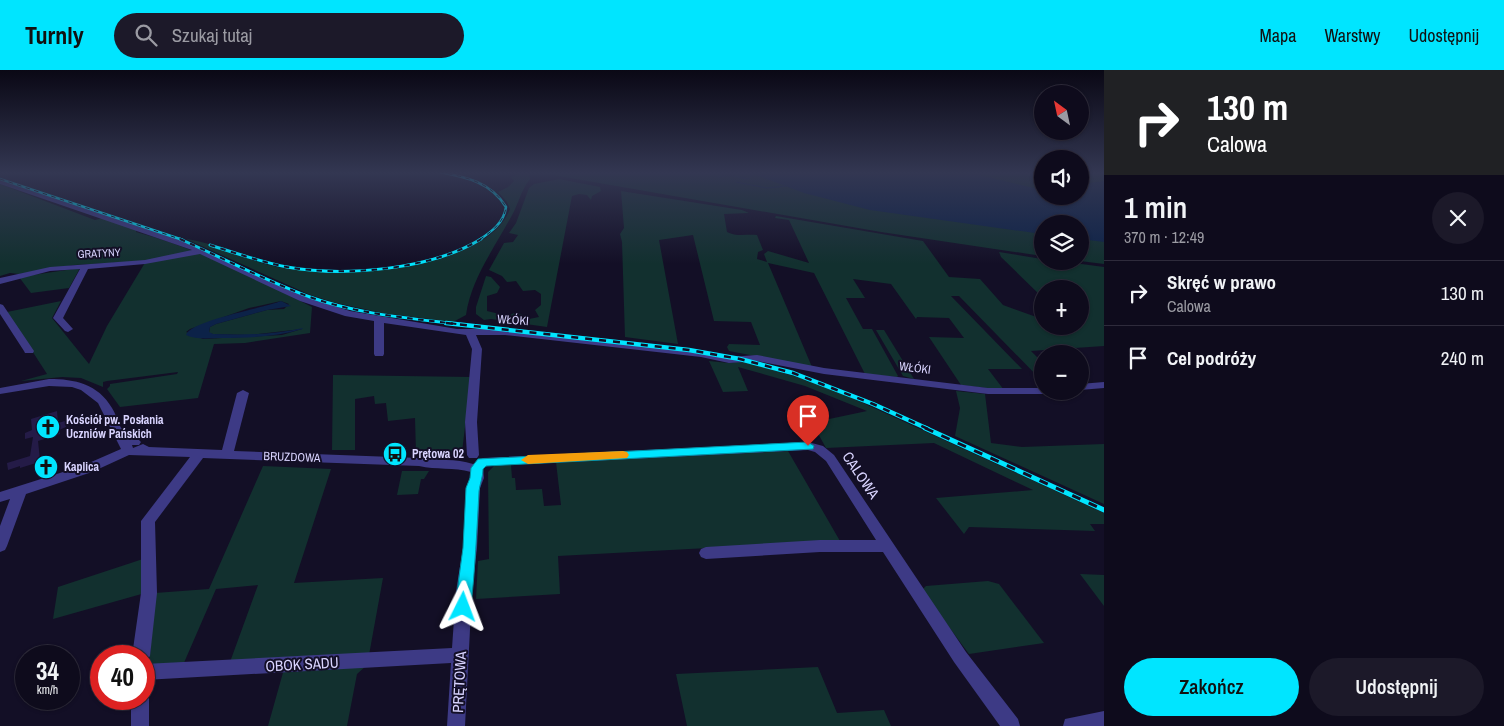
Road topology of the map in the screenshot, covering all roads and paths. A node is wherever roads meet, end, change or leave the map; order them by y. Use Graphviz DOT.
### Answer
graph roads {
  1 [pos="62,203"];
  2 [pos="201,251"];
  3 [pos="86,265"];
  4 [pos="0,281"];
  5 [pos="0,307"];
  6 [pos="378,320"];
  7 [pos="68,329"];
  8 [pos="470,333"];
  9 [pos="29,351"];
  10 [pos="379,354"];
  11 [pos="1104,386"];
  12 [pos="1089,387"];
  13 [pos="0,391"];
  14 [pos="1034,391"];
  15 [pos="243,393"];
  16 [pos="135,447"];
  17 [pos="200,453"];
  18 [pos="227,454"];
  19 [pos="472,463"];
  20 [pos="20,491"];
  21 [pos="0,497"];
  22 [pos="0,546"];
  23 [pos="889,546"];
  24 [pos="706,553"];
  25 [pos="142,645"];
  26 [pos="461,655"];
  27 [pos="155,671"];
  28 [pos="140,710"];
  29 [pos="1104,720"];
  30 [pos="140,726"];
  31 [pos="456,726"];
  32 [pos="1011,726"];
  33 [pos="1072,726"];
  1 -- 2 [label="street, WŁÓKI"];
  2 -- 3 [label="street, GRATYNY"];
  2 -- 6 [label="street, WŁÓKI"];
  3 -- 4 [label="street, GRATYNY"];
  3 -- 7 [label="street"];
  5 -- 9 [label="street"];
  6 -- 8 [label="street, WŁÓKI"];
  6 -- 10 [label="street"];
  8 -- 14 [label="street, WŁÓKI"];
  8 -- 19 [label="street, PRĘTOWA"];
  11 -- 12 [label="street"];
  13 -- 16 [label="street"];
  15 -- 18 [label="street"];
  16 -- 17 [label="street, BRUZDOWA"];
  16 -- 20 [label="street"];
  17 -- 18 [label="street, BRUZDOWA"];
  17 -- 25 [label="street"];
  18 -- 19 [label="street, BRUZDOWA"];
  19 -- 23 [label="street, CALOWA"];
  19 -- 26 [label="street, PRĘTOWA"];
  20 -- 21 [label="street"];
  20 -- 22 [label="street"];
  23 -- 24 [label="street"];
  23 -- 32 [label="street, CALOWA"];
  26 -- 27 [label="street, OBOK SADU"];
  26 -- 31 [label="street, PRĘTOWA"];
  28 -- 30 [label="street"];
  29 -- 33 [label="street"];
}
